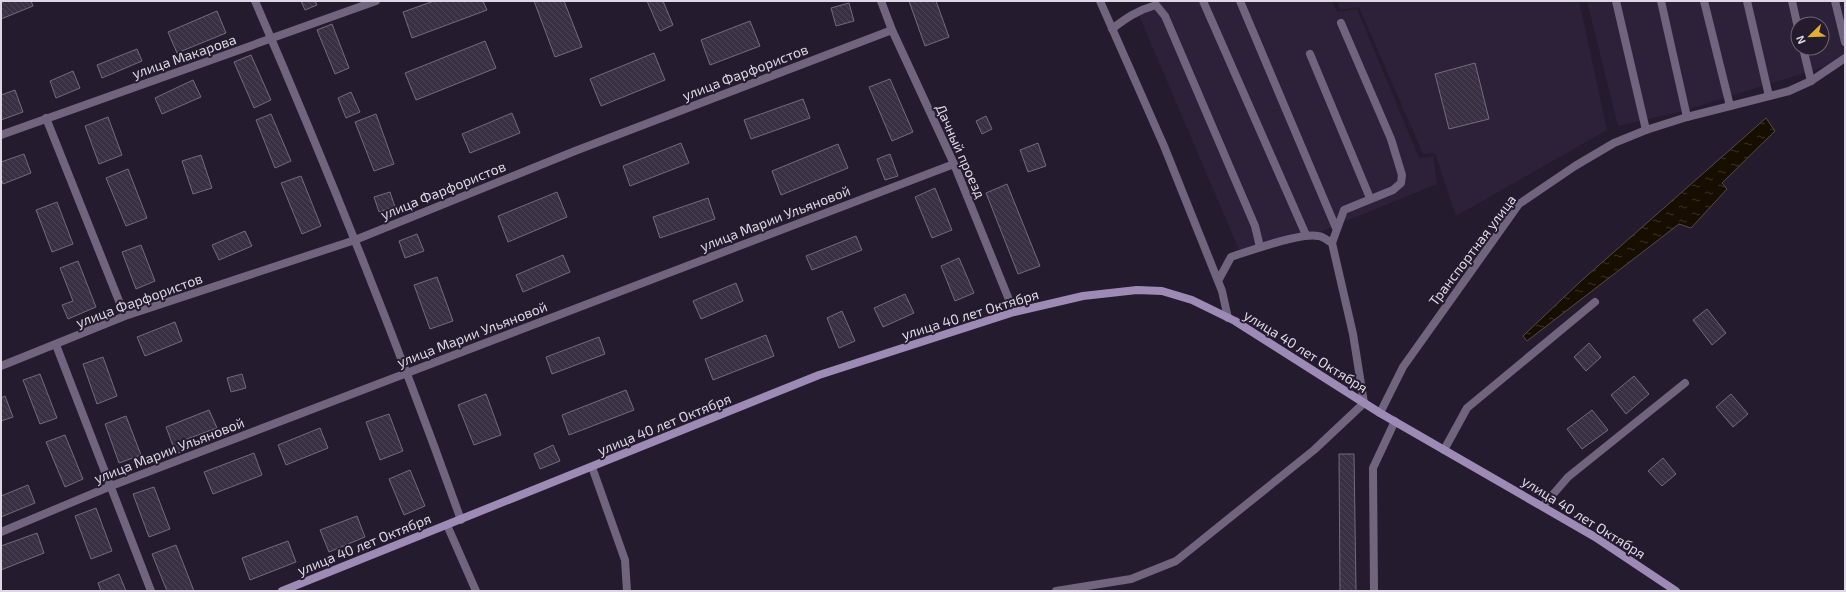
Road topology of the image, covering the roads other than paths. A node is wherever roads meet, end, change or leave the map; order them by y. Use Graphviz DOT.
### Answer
graph roads {
  1 [pos="255,1"];
  2 [pos="376,1"];
  3 [pos="881,1"];
  4 [pos="1100,1"];
  5 [pos="1204,1"];
  6 [pos="1240,1"];
  7 [pos="1616,1"];
  8 [pos="1661,1"];
  9 [pos="1704,1"];
  10 [pos="1747,1"];
  11 [pos="1792,1"];
  12 [pos="1835,1"];
  13 [pos="1158,3"];
  14 [pos="1795,16"];
  15 [pos="1341,23"];
  16 [pos="892,30"];
  17 [pos="1112,30"];
  18 [pos="271,39"];
  19 [pos="1845,42"];
  20 [pos="1310,54"];
  21 [pos="1805,56"];
  22 [pos="1845,58"];
  23 [pos="1811,81"];
  24 [pos="1769,96"];
  25 [pos="1730,106"];
  26 [pos="46,118"];
  27 [pos="1687,118"];
  28 [pos="1646,130"];
  29 [pos="1,135"];
  30 [pos="954,164"];
  31 [pos="1370,198"];
  32 [pos="1336,228"];
  33 [pos="1306,235"];
  34 [pos="355,240"];
  35 [pos="1332,243"];
  36 [pos="1260,247"];
  37 [pos="1218,281"];
  38 [pos="1595,302"];
  39 [pos="1014,312"];
  40 [pos="125,316"];
  41 [pos="1228,318"];
  42 [pos="56,344"];
  43 [pos="1,366"];
  44 [pos="407,373"];
  45 [pos="1685,383"];
  46 [pos="1364,403"];
  47 [pos="1380,413"];
  48 [pos="1395,421"];
  49 [pos="1444,450"];
  50 [pos="592,467"];
  51 [pos="111,486"];
  52 [pos="1543,506"];
  53 [pos="461,520"];
  54 [pos="447,525"];
  55 [pos="1,532"];
  56 [pos="151,591"];
  57 [pos="282,591"];
  58 [pos="476,591"];
  59 [pos="626,591"];
  60 [pos="1056,591"];
  61 [pos="1374,591"];
  62 [pos="1676,591"];
  1 -- 18 [label="street"];
  2 -- 18 [label="street, улица Макарова"];
  3 -- 16 [label="street, Дачный проезд"];
  4 -- 17 [label="street"];
  5 -- 33 [label="street"];
  6 -- 32 [label="street"];
  7 -- 28 [label="street"];
  8 -- 27 [label="street"];
  9 -- 25 [label="street"];
  10 -- 24 [label="street"];
  11 -- 14 [label="street"];
  12 -- 19 [label="street"];
  13 -- 17 [label="street"];
  13 -- 36 [label="street"];
  15 -- 31 [label="street"];
  16 -- 30 [label="street, Дачный проезд"];
  16 -- 34 [label="street, улица Фарфористов"];
  17 -- 37 [label="street"];
  18 -- 26 [label="street, улица Макарова"];
  18 -- 34 [label="street"];
  20 -- 31 [label="street"];
  21 -- 23 [label="street"];
  22 -- 23 [label="street, Транспортная улица"];
  23 -- 24 [label="street, Транспортная улица"];
  24 -- 25 [label="street, Транспортная улица"];
  25 -- 27 [label="street, Транспортная улица"];
  26 -- 29 [label="street, улица Макарова"];
  26 -- 40 [label="street"];
  27 -- 28 [label="street, Транспортная улица"];
  28 -- 47 [label="street, Транспортная улица"];
  30 -- 39 [label="street, Дачный проезд"];
  30 -- 44 [label="street, улица Марии Ульяновой"];
  31 -- 32 [label="street"];
  32 -- 35 [label="street"];
  33 -- 35 [label="street"];
  33 -- 36 [label="street"];
  34 -- 40 [label="street, улица Фарфористов"];
  34 -- 44 [label="street"];
  35 -- 46 [label="street"];
  36 -- 37 [label="street"];
  37 -- 41 [label="street"];
  38 -- 49 [label="street"];
  39 -- 41 [label="street, улица 40 лет Октября"];
  39 -- 50 [label="street, улица 40 лет Октября"];
  40 -- 42 [label="street, улица Фарфористов"];
  41 -- 46 [label="street, улица 40 лет Октября"];
  42 -- 43 [label="street, улица Фарфористов"];
  42 -- 51 [label="street"];
  44 -- 51 [label="street, улица Марии Ульяновой"];
  44 -- 53 [label="street"];
  45 -- 52 [label="street"];
  46 -- 47 [label="street, улица 40 лет Октября"];
  46 -- 60 [label="street"];
  47 -- 48 [label="street, улица 40 лет Октября"];
  48 -- 49 [label="street, улица 40 лет Октября"];
  48 -- 61 [label="street"];
  49 -- 52 [label="street, улица 40 лет Октября"];
  50 -- 53 [label="street, улица 40 лет Октября"];
  50 -- 59 [label="street"];
  51 -- 55 [label="street, улица Марии Ульяновой"];
  51 -- 56 [label="street"];
  52 -- 62 [label="street, улица 40 лет Октября"];
  53 -- 54 [label="street, улица 40 лет Октября"];
  54 -- 57 [label="street, улица 40 лет Октября"];
  54 -- 58 [label="street"];
}
